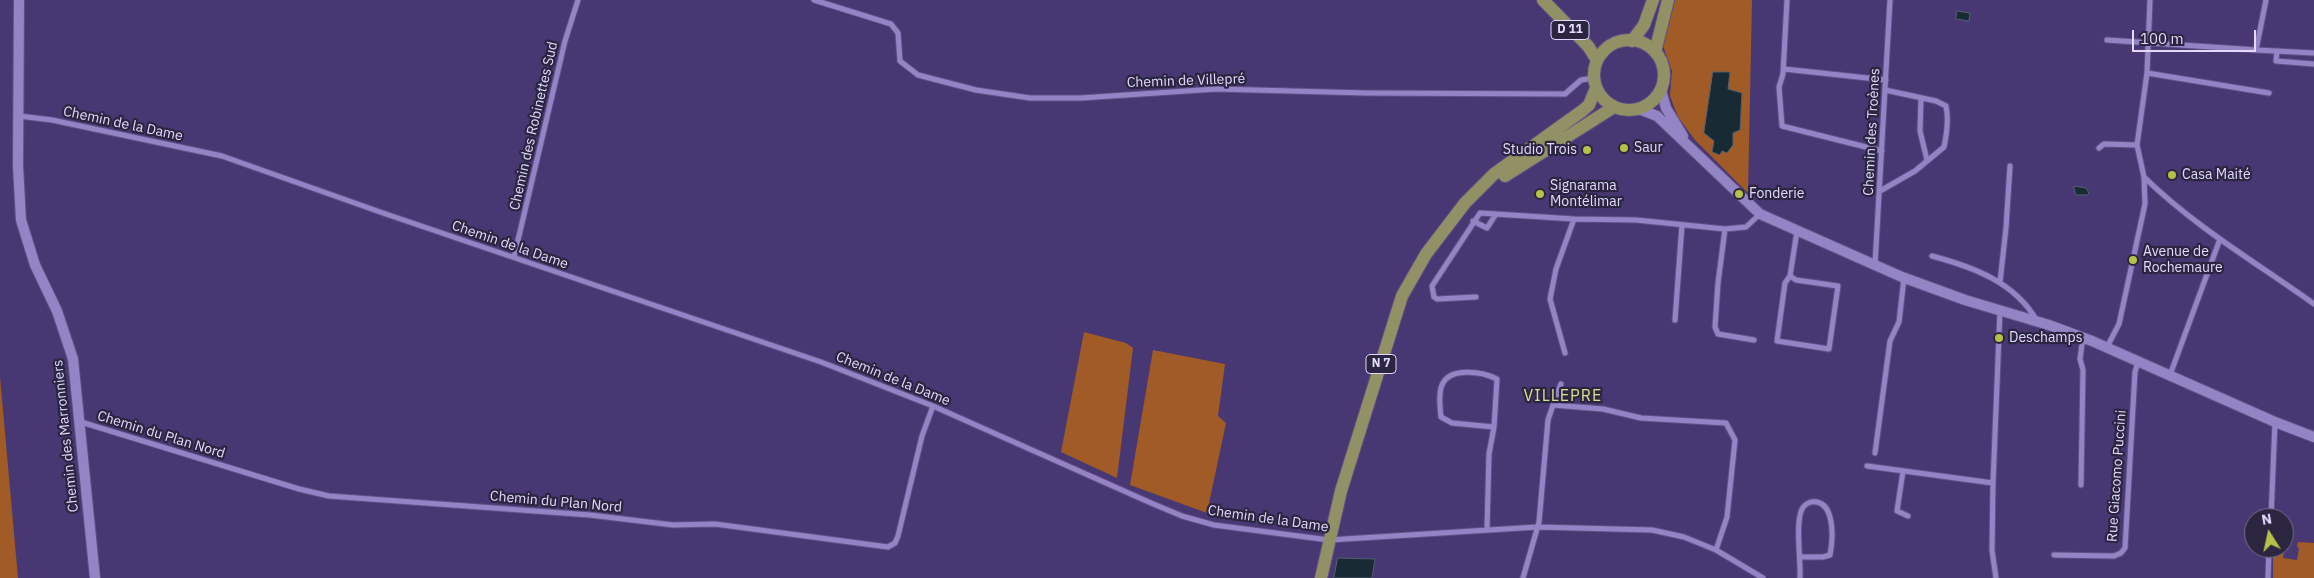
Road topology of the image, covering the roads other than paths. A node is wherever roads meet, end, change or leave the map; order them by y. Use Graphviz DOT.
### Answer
graph roads {
  1 [pos="20,0"];
  2 [pos="578,0"];
  3 [pos="814,0"];
  4 [pos="1543,0"];
  5 [pos="1653,0"];
  6 [pos="1668,0"];
  7 [pos="1787,0"];
  8 [pos="1890,0"];
  9 [pos="2150,0"];
  10 [pos="2266,0"];
  11 [pos="2107,40"];
  12 [pos="1632,41"];
  13 [pos="2149,41"];
  14 [pos="1608,48"];
  15 [pos="2256,50"];
  16 [pos="2277,51"];
  17 [pos="1655,52"];
  18 [pos="2314,53"];
  19 [pos="1598,60"];
  20 [pos="2314,64"];
  21 [pos="1784,69"];
  22 [pos="2147,73"];
  23 [pos="1886,80"];
  24 [pos="1595,83"];
  25 [pos="1661,90"];
  26 [pos="1885,90"];
  27 [pos="2269,93"];
  28 [pos="1921,99"];
  29 [pos="1614,107"];
  30 [pos="1639,109"];
  31 [pos="18,116"];
  32 [pos="2137,144"];
  33 [pos="1688,145"];
  34 [pos="2099,148"];
  35 [pos="1882,152"];
  36 [pos="1927,160"];
  37 [pos="2010,166"];
  38 [pos="2144,177"];
  39 [pos="1880,191"];
  40 [pos="1465,202"];
  41 [pos="1496,214"];
  42 [pos="1760,214"];
  43 [pos="1574,219"];
  44 [pos="1473,221"];
  45 [pos="1682,225"];
  46 [pos="1725,229"];
  47 [pos="1797,231"];
  48 [pos="2220,239"];
  49 [pos="1932,256"];
  50 [pos="514,257"];
  51 [pos="1875,266"];
  52 [pos="1790,276"];
  53 [pos="1904,278"];
  54 [pos="2000,282"];
  55 [pos="1476,297"];
  56 [pos="2314,304"];
  57 [pos="2000,310"];
  58 [pos="1675,320"];
  59 [pos="2037,321"];
  60 [pos="2083,337"];
  61 [pos="1754,340"];
  62 [pos="2107,348"];
  63 [pos="1565,354"];
  64 [pos="2138,362"];
  65 [pos="2170,375"];
  66 [pos="1560,384"];
  67 [pos="1553,405"];
  68 [pos="932,406"];
  69 [pos="81,422"];
  70 [pos="2275,422"];
  71 [pos="1494,427"];
  72 [pos="2314,436"];
  73 [pos="1875,453"];
  74 [pos="1867,466"];
  75 [pos="1903,471"];
  76 [pos="1993,483"];
  77 [pos="2081,485"];
  78 [pos="2271,508"];
  79 [pos="1908,516"];
  80 [pos="1537,527"];
  81 [pos="1487,529"];
  82 [pos="1329,540"];
  83 [pos="1716,550"];
  84 [pos="2054,555"];
  85 [pos="1801,557"];
  86 [pos="2269,558"];
  87 [pos="95,578"];
  88 [pos="1321,578"];
  89 [pos="1523,578"];
  90 [pos="1763,578"];
  91 [pos="1800,578"];
  92 [pos="1996,578"];
  93 [pos="2268,578"];
  1 -- 31 [label="street, Chemin des Marronniers"];
  2 -- 50 [label="street, Chemin des Robinettes Sud"];
  3 -- 24 [label="street, Chemin de Villepré"];
  4 -- 14 [label="main road, D 11"];
  4 -- 19 [label="main road, D 11"];
  5 -- 12 [label="main road"];
  6 -- 17 [label="main road"];
  7 -- 21 [label="street"];
  8 -- 23 [label="street, Chemin des Troènes"];
  9 -- 13 [label="street"];
  10 -- 15 [label="street"];
  11 -- 13 [label="street"];
  12 -- 14 [label="main road"];
  12 -- 17 [label="main road"];
  13 -- 15 [label="street"];
  13 -- 22 [label="street"];
  14 -- 19 [label="main road"];
  15 -- 16 [label="street"];
  16 -- 18 [label="street"];
  16 -- 20 [label="street"];
  17 -- 25 [label="main road"];
  19 -- 24 [label="main road"];
  21 -- 23 [label="street"];
  21 -- 35 [label="street"];
  22 -- 27 [label="street"];
  22 -- 32 [label="street"];
  23 -- 26 [label="street, Chemin des Troènes"];
  24 -- 29 [label="main road"];
  24 -- 40 [label="main road, N 7"];
  25 -- 30 [label="main road"];
  25 -- 33 [label="street"];
  26 -- 28 [label="street"];
  26 -- 35 [label="street, Chemin des Troènes"];
  28 -- 36 [label="street"];
  28 -- 36 [label="street"];
  29 -- 30 [label="main road"];
  29 -- 40 [label="main road, N 7"];
  30 -- 33 [label="street"];
  31 -- 50 [label="street, Chemin de la Dame"];
  31 -- 69 [label="street, Chemin des Marronniers"];
  32 -- 34 [label="street"];
  32 -- 38 [label="street"];
  33 -- 42 [label="street"];
  35 -- 39 [label="street, Chemin des Troènes"];
  36 -- 39 [label="street"];
  37 -- 54 [label="street"];
  38 -- 48 [label="street"];
  38 -- 62 [label="street"];
  39 -- 51 [label="street, Chemin des Troènes"];
  40 -- 82 [label="main road, N 7"];
  41 -- 43 [label="street"];
  41 -- 44 [label="street"];
  41 -- 44 [label="street"];
  42 -- 46 [label="street"];
  42 -- 47 [label="street"];
  43 -- 45 [label="street"];
  43 -- 63 [label="street"];
  44 -- 55 [label="street"];
  45 -- 46 [label="street"];
  45 -- 58 [label="street"];
  46 -- 61 [label="street"];
  47 -- 51 [label="street"];
  47 -- 52 [label="street"];
  48 -- 56 [label="street"];
  48 -- 65 [label="street"];
  49 -- 54 [label="street"];
  50 -- 68 [label="street, Chemin de la Dame"];
  51 -- 53 [label="street"];
  52 -- 52 [label="street"];
  53 -- 57 [label="street"];
  53 -- 73 [label="street"];
  54 -- 59 [label="street"];
  57 -- 59 [label="street"];
  57 -- 76 [label="street"];
  59 -- 60 [label="street"];
  60 -- 62 [label="street"];
  60 -- 77 [label="street"];
  62 -- 64 [label="street"];
  64 -- 65 [label="street"];
  64 -- 84 [label="street, Rue Giacomo Puccini"];
  65 -- 70 [label="street"];
  66 -- 67 [label="street"];
  67 -- 80 [label="street"];
  67 -- 83 [label="street"];
  68 -- 69 [label="street, Chemin du Plan Nord"];
  68 -- 82 [label="street, Chemin de la Dame"];
  69 -- 87 [label="street, Chemin des Marronniers"];
  70 -- 72 [label="street"];
  70 -- 78 [label="street"];
  71 -- 71 [label="street"];
  71 -- 81 [label="street"];
  74 -- 75 [label="street"];
  75 -- 76 [label="street"];
  75 -- 79 [label="street"];
  76 -- 92 [label="street"];
  80 -- 81 [label="street, Chemin de la Dame"];
  80 -- 83 [label="street, Chemin de la Dame"];
  80 -- 89 [label="street"];
  81 -- 82 [label="street, Chemin de la Dame"];
  82 -- 88 [label="main road, N 7"];
  83 -- 90 [label="street, Chemin de la Dame"];
  85 -- 85 [label="street"];
  85 -- 91 [label="street"];
  86 -- 93 [label="street"];
}
